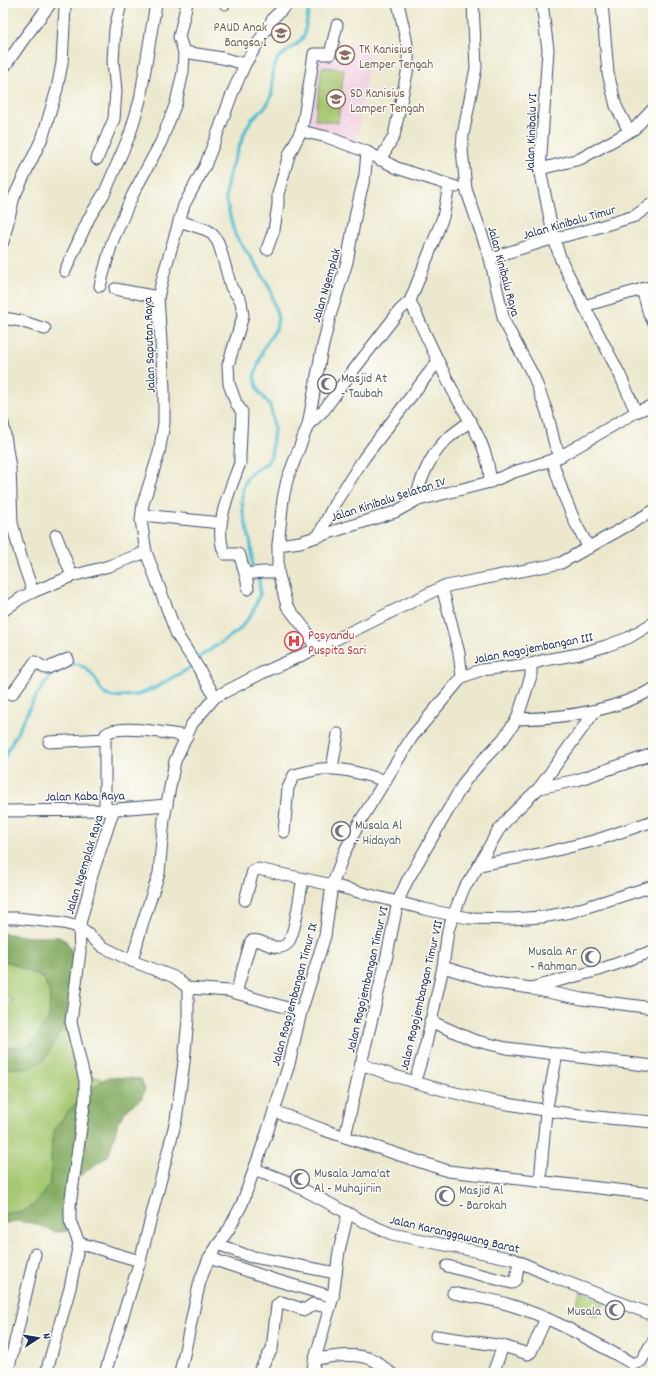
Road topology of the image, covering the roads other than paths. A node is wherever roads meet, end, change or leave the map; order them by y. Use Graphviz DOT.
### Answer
graph roads {
  1 [pos="51,3"];
  2 [pos="121,3"];
  3 [pos="156,3"];
  4 [pos="187,3"];
  5 [pos="289,3"];
  6 [pos="398,3"];
  7 [pos="474,3"];
  8 [pos="542,3"];
  9 [pos="602,3"];
  10 [pos="66,4"];
  11 [pos="337,25"];
  12 [pos="184,52"];
  13 [pos="245,64"];
  14 [pos="3,69"];
  15 [pos="653,109"];
  16 [pos="301,131"];
  17 [pos="629,131"];
  18 [pos="368,152"];
  19 [pos="98,159"];
  20 [pos="380,160"];
  21 [pos="540,169"];
  22 [pos="449,186"];
  23 [pos="466,189"];
  24 [pos="653,203"];
  25 [pos="179,221"];
  26 [pos="554,239"];
  27 [pos="3,242"];
  28 [pos="267,249"];
  29 [pos="490,258"];
  30 [pos="65,271"];
  31 [pos="100,286"];
  32 [pos="653,286"];
  33 [pos="115,289"];
  34 [pos="642,289"];
  35 [pos="158,297"];
  36 [pos="410,300"];
  37 [pos="584,306"];
  38 [pos="3,318"];
  39 [pos="653,321"];
  40 [pos="45,328"];
  41 [pos="438,361"];
  42 [pos="653,404"];
  43 [pos="636,412"];
  44 [pos="471,421"];
  45 [pos="3,423"];
  46 [pos="308,424"];
  47 [pos="556,458"];
  48 [pos="7,469"];
  49 [pos="490,482"];
  50 [pos="415,501"];
  51 [pos="653,511"];
  52 [pos="142,515"];
  53 [pos="221,523"];
  54 [pos="7,525"];
  55 [pos="56,535"];
  56 [pos="319,536"];
  57 [pos="278,545"];
  58 [pos="589,548"];
  59 [pos="146,552"];
  60 [pos="278,572"];
  61 [pos="246,574"];
  62 [pos="72,576"];
  63 [pos="442,587"];
  64 [pos="248,589"];
  65 [pos="33,592"];
  66 [pos="3,611"];
  67 [pos="653,623"];
  68 [pos="316,649"];
  69 [pos="68,659"];
  70 [pos="531,664"];
  71 [pos="462,677"];
  72 [pos="653,689"];
  73 [pos="3,694"];
  74 [pos="215,697"];
  75 [pos="595,711"];
  76 [pos="517,719"];
  77 [pos="338,734"];
  78 [pos="187,736"];
  79 [pos="105,740"];
  80 [pos="49,742"];
  81 [pos="653,754"];
  82 [pos="332,768"];
  83 [pos="386,781"];
  84 [pos="539,788"];
  85 [pos="167,805"];
  86 [pos="110,810"];
  87 [pos="3,811"];
  88 [pos="653,821"];
  89 [pos="284,832"];
  90 [pos="479,865"];
  91 [pos="303,879"];
  92 [pos="332,884"];
  93 [pos="653,886"];
  94 [pos="245,900"];
  95 [pos="398,901"];
  96 [pos="453,915"];
  97 [pos="3,918"];
  98 [pos="79,927"];
  99 [pos="653,951"];
  100 [pos="132,961"];
  101 [pos="443,967"];
  102 [pos="188,988"];
  103 [pos="530,988"];
  104 [pos="236,994"];
  105 [pos="653,1008"];
  106 [pos="301,1012"];
  107 [pos="430,1021"];
  108 [pos="557,1054"];
  109 [pos="360,1064"];
  110 [pos="653,1066"];
  111 [pos="415,1081"];
  112 [pos="547,1110"];
  113 [pos="274,1111"];
  114 [pos="653,1122"];
  115 [pos="345,1137"];
  116 [pos="254,1168"];
  117 [pos="540,1180"];
  118 [pos="653,1194"];
  119 [pos="348,1214"];
  120 [pos="80,1243"];
  121 [pos="218,1244"];
  122 [pos="35,1254"];
  123 [pos="209,1258"];
  124 [pos="140,1261"];
  125 [pos="519,1262"];
  126 [pos="447,1266"];
  127 [pos="336,1273"];
  128 [pos="452,1293"];
  129 [pos="332,1297"];
  130 [pos="330,1308"];
  131 [pos="653,1315"];
  132 [pos="546,1318"];
  133 [pos="436,1336"];
  134 [pos="653,1341"];
  135 [pos="503,1346"];
  136 [pos="315,1359"];
  137 [pos="6,1373"];
  138 [pos="46,1373"];
  139 [pos="105,1373"];
  140 [pos="180,1373"];
  141 [pos="258,1373"];
  142 [pos="313,1373"];
  143 [pos="391,1373"];
  144 [pos="493,1373"];
  1 -- 14 [label="street"];
  2 -- 19 [label="street"];
  3 -- 30 [label="street"];
  4 -- 12 [label="street"];
  5 -- 13 [label="street, Jalan Saputan Raya"];
  6 -- 20 [label="street"];
  7 -- 23 [label="street, Jalan Kinibalu Raya"];
  8 -- 21 [label="street, Jalan Kinibalu VI"];
  9 -- 17 [label="street"];
  10 -- 27 [label="street"];
  11 -- 16 [label="street"];
  12 -- 13 [label="street"];
  12 -- 31 [label="street"];
  13 -- 25 [label="street, Jalan Saputan Raya"];
  15 -- 17 [label="street"];
  16 -- 18 [label="street"];
  16 -- 28 [label="street"];
  17 -- 21 [label="street"];
  18 -- 20 [label="street"];
  18 -- 46 [label="street, Jalan Ngemplak"];
  20 -- 22 [label="street"];
  21 -- 26 [label="street, Jalan Kinibalu VI"];
  22 -- 23 [label="street"];
  22 -- 36 [label="street, Jalan Ngemplak"];
  23 -- 29 [label="street, Jalan Kinibalu Raya"];
  24 -- 26 [label="street, Jalan Kinibalu Timur"];
  25 -- 35 [label="street, Jalan Saputan Raya"];
  25 -- 53 [label="street"];
  26 -- 29 [label="street, Jalan Kinibalu Timur"];
  26 -- 37 [label="street, Jalan Kinibalu VI"];
  29 -- 47 [label="street, Jalan Kinibalu Raya"];
  32 -- 34 [label="street"];
  33 -- 35 [label="street"];
  34 -- 37 [label="street"];
  34 -- 39 [label="street"];
  35 -- 52 [label="street, Jalan Saputan Raya"];
  36 -- 41 [label="street"];
  36 -- 46 [label="street, Jalan Ngemplak"];
  37 -- 43 [label="street, Jalan Kinibalu VI"];
  38 -- 40 [label="street"];
  41 -- 44 [label="street"];
  41 -- 56 [label="street"];
  42 -- 43 [label="street"];
  43 -- 47 [label="street"];
  44 -- 49 [label="street"];
  44 -- 50 [label="street"];
  45 -- 48 [label="street"];
  46 -- 57 [label="street, Jalan Ngemplak"];
  47 -- 49 [label="street, Jalan Kinibalu Selatan IV"];
  47 -- 58 [label="street, Jalan Kinibalu Raya"];
  48 -- 54 [label="street"];
  49 -- 50 [label="street, Jalan Kinibalu Selatan IV"];
  50 -- 56 [label="street, Jalan Kinibalu Selatan IV"];
  51 -- 58 [label="street"];
  52 -- 53 [label="street"];
  52 -- 59 [label="street, Jalan Saputan Raya"];
  53 -- 61 [label="street"];
  54 -- 65 [label="street"];
  55 -- 62 [label="street"];
  56 -- 57 [label="street, Jalan Kinibalu Selatan IV"];
  57 -- 60 [label="street, Jalan Ngemplak"];
  58 -- 63 [label="street"];
  59 -- 62 [label="street"];
  59 -- 74 [label="street, Jalan Saputan Raya"];
  60 -- 61 [label="street"];
  60 -- 68 [label="street, Jalan Ngemplak"];
  61 -- 64 [label="street"];
  62 -- 65 [label="street"];
  63 -- 68 [label="street"];
  63 -- 71 [label="street"];
  65 -- 66 [label="street"];
  67 -- 70 [label="street, Jalan Rogojembangan III"];
  68 -- 74 [label="street"];
  69 -- 73 [label="street"];
  70 -- 71 [label="street, Jalan Rogojembangan III"];
  70 -- 76 [label="street, Jalan Rogojembangan Timur VI"];
  71 -- 83 [label="street, Jalan Rogojembangan Timur IX"];
  72 -- 75 [label="street"];
  74 -- 78 [label="street"];
  75 -- 76 [label="street"];
  75 -- 84 [label="street, Jalan Rogojembangan Timur VII"];
  76 -- 95 [label="street, Jalan Rogojembangan Timur VI"];
  77 -- 82 [label="street"];
  78 -- 79 [label="street"];
  78 -- 85 [label="street"];
  79 -- 80 [label="street"];
  79 -- 86 [label="street, Jalan Ngemplak Raya"];
  81 -- 84 [label="street"];
  82 -- 83 [label="street"];
  82 -- 89 [label="street"];
  83 -- 92 [label="street, Jalan Rogojembangan Timur IX"];
  84 -- 90 [label="street, Jalan Rogojembangan Timur VII"];
  85 -- 86 [label="street, Jalan Kaba Raya"];
  85 -- 100 [label="street"];
  86 -- 87 [label="street, Jalan Kaba Raya"];
  86 -- 98 [label="street, Jalan Ngemplak Raya"];
  88 -- 90 [label="street"];
  90 -- 96 [label="street, Jalan Rogojembangan Timur VII"];
  91 -- 92 [label="street"];
  91 -- 94 [label="street"];
  91 -- 104 [label="street"];
  92 -- 95 [label="street"];
  92 -- 106 [label="street, Jalan Rogojembangan Timur IX"];
  93 -- 96 [label="street"];
  95 -- 96 [label="street"];
  95 -- 109 [label="street, Jalan Rogojembangan Timur VI"];
  96 -- 101 [label="street, Jalan Rogojembangan Timur VII"];
  97 -- 98 [label="street"];
  98 -- 100 [label="street"];
  98 -- 120 [label="street, Jalan Ngemplak Raya"];
  99 -- 103 [label="street"];
  100 -- 102 [label="street"];
  101 -- 103 [label="street"];
  101 -- 107 [label="street, Jalan Rogojembangan Timur VII"];
  102 -- 104 [label="street"];
  102 -- 124 [label="street"];
  103 -- 105 [label="street"];
  104 -- 106 [label="street"];
  106 -- 113 [label="street, Jalan Rogojembangan Timur IX"];
  107 -- 108 [label="street"];
  107 -- 111 [label="street, Jalan Rogojembangan Timur VII"];
  108 -- 110 [label="street"];
  108 -- 112 [label="street"];
  109 -- 111 [label="street, Jalan Rogojembangan Timur VI"];
  109 -- 115 [label="street"];
  111 -- 112 [label="street, Jalan Rogojembangan Timur VI"];
  112 -- 114 [label="street, Jalan Rogojembangan Timur VI"];
  112 -- 117 [label="street"];
  113 -- 115 [label="street"];
  113 -- 116 [label="street"];
  115 -- 117 [label="street"];
  116 -- 119 [label="street, Jalan Karanggawang Barat"];
  116 -- 121 [label="street"];
  117 -- 118 [label="street"];
  119 -- 125 [label="street, Jalan Karanggawang Barat"];
  119 -- 127 [label="street"];
  120 -- 124 [label="street"];
  120 -- 138 [label="street"];
  121 -- 123 [label="street"];
  121 -- 127 [label="street"];
  122 -- 137 [label="street"];
  123 -- 129 [label="street"];
  123 -- 140 [label="street"];
  124 -- 139 [label="street"];
  125 -- 126 [label="street"];
  125 -- 131 [label="street, Jalan Karanggawang Barat"];
  127 -- 129 [label="street"];
  128 -- 132 [label="street"];
  129 -- 130 [label="street"];
  130 -- 136 [label="street"];
  130 -- 141 [label="street"];
  132 -- 134 [label="street"];
  132 -- 135 [label="street"];
  133 -- 135 [label="street"];
  135 -- 144 [label="street"];
  136 -- 142 [label="street"];
  136 -- 143 [label="street"];
}
